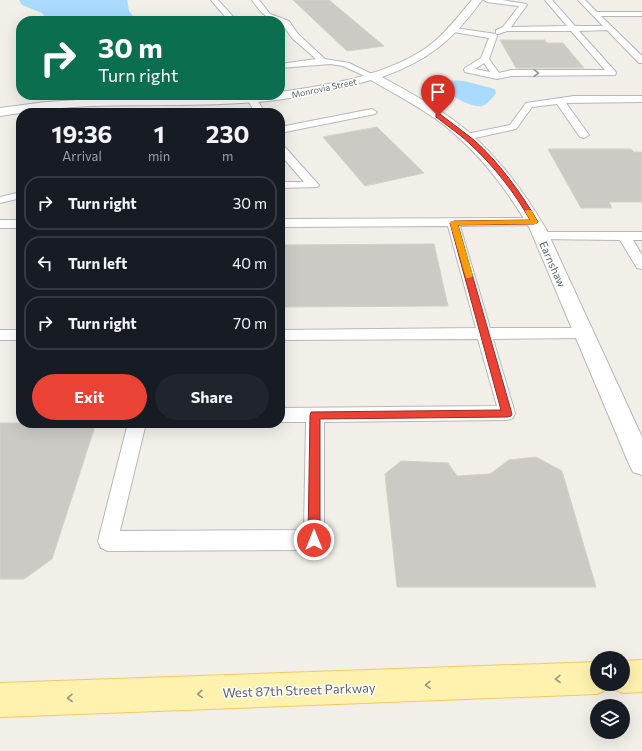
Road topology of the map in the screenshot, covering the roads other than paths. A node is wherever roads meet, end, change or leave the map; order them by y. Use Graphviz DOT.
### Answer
graph roads {
  1 [pos="214,0"];
  2 [pos="255,0"];
  3 [pos="477,0"];
  4 [pos="487,0"];
  5 [pos="548,0"];
  6 [pos="582,0"];
  7 [pos="595,14"];
  8 [pos="641,14"];
  9 [pos="228,16"];
  10 [pos="270,16"];
  11 [pos="285,23"];
  12 [pos="620,24"];
  13 [pos="608,26"];
  14 [pos="506,28"];
  15 [pos="573,29"];
  16 [pos="451,30"];
  17 [pos="493,36"];
  18 [pos="485,59"];
  19 [pos="641,59"];
  20 [pos="322,60"];
  21 [pos="285,65"];
  22 [pos="372,76"];
  23 [pos="497,76"];
  24 [pos="285,95"];
  25 [pos="642,99"];
  26 [pos="253,100"];
  27 [pos="560,100"];
  28 [pos="28,108"];
  29 [pos="257,108"];
  30 [pos="16,110"];
  31 [pos="0,112"];
  32 [pos="372,112"];
  33 [pos="285,129"];
  34 [pos="584,135"];
  35 [pos="466,137"];
  36 [pos="285,154"];
  37 [pos="285,185"];
  38 [pos="16,196"];
  39 [pos="0,200"];
  40 [pos="285,223"];
  41 [pos="454,223"];
  42 [pos="0,224"];
  43 [pos="16,224"];
  44 [pos="538,229"];
  45 [pos="624,236"];
  46 [pos="642,236"];
  47 [pos="642,266"];
  48 [pos="584,333"];
  49 [pos="285,334"];
  50 [pos="485,334"];
  51 [pos="0,335"];
  52 [pos="16,335"];
  53 [pos="285,415"];
  54 [pos="315,415"];
  55 [pos="136,428"];
  56 [pos="642,464"];
  57 [pos="642,676"];
  58 [pos="630,677"];
  59 [pos="590,678"];
  60 [pos="0,700"];
  1 -- 9 [label="lane"];
  2 -- 10 [label="lane"];
  3 -- 16 [label="street, Monrovia Street"];
  4 -- 14 [label="lane"];
  5 -- 15 [label="lane"];
  6 -- 7 [label="lane"];
  7 -- 8 [label="lane"];
  7 -- 13 [label="lane"];
  11 -- 20 [label="lane"];
  12 -- 13 [label="lane"];
  13 -- 15 [label="lane"];
  13 -- 19 [label="lane"];
  14 -- 15 [label="lane"];
  14 -- 17 [label="lane"];
  23 -- 15 [label="lane, one-way"];
  16 -- 17 [label="lane"];
  16 -- 22 [label="street, Monrovia Street"];
  17 -- 18 [label="lane"];
  18 -- 23 [label="lane"];
  18 -- 23 [label="lane"];
  20 -- 21 [label="lane"];
  20 -- 22 [label="lane"];
  22 -- 24 [label="street, Monrovia Street"];
  22 -- 35 [label="street, Earnshaw"];
  25 -- 27 [label="lane"];
  26 -- 28 [label="street, Monrovia Street"];
  26 -- 29 [label="lane"];
  27 -- 34 [label="lane"];
  27 -- 35 [label="lane"];
  30 -- 31 [label="street, Monrovia Street"];
  32 -- 33 [label="lane"];
  35 -- 44 [label="street, Earnshaw"];
  36 -- 37 [label="lane"];
  38 -- 39 [label="lane"];
  40 -- 41 [label="lane"];
  41 -- 44 [label="lane"];
  41 -- 50 [label="lane"];
  42 -- 43 [label="lane"];
  44 -- 45 [label="lane"];
  44 -- 48 [label="street, Earnshaw"];
  45 -- 46 [label="lane"];
  45 -- 47 [label="lane"];
  48 -- 50 [label="lane"];
  48 -- 56 [label="street, Earnshaw"];
  49 -- 50 [label="lane"];
  50 -- 54 [label="lane"];
  51 -- 52 [label="lane"];
  53 -- 54 [label="lane"];
  54 -- 55 [label="lane"];
  57 -- 58 [label="main road"];
  59 -- 60 [label="main road, West 87th Street Parkway, one-way"];
}
